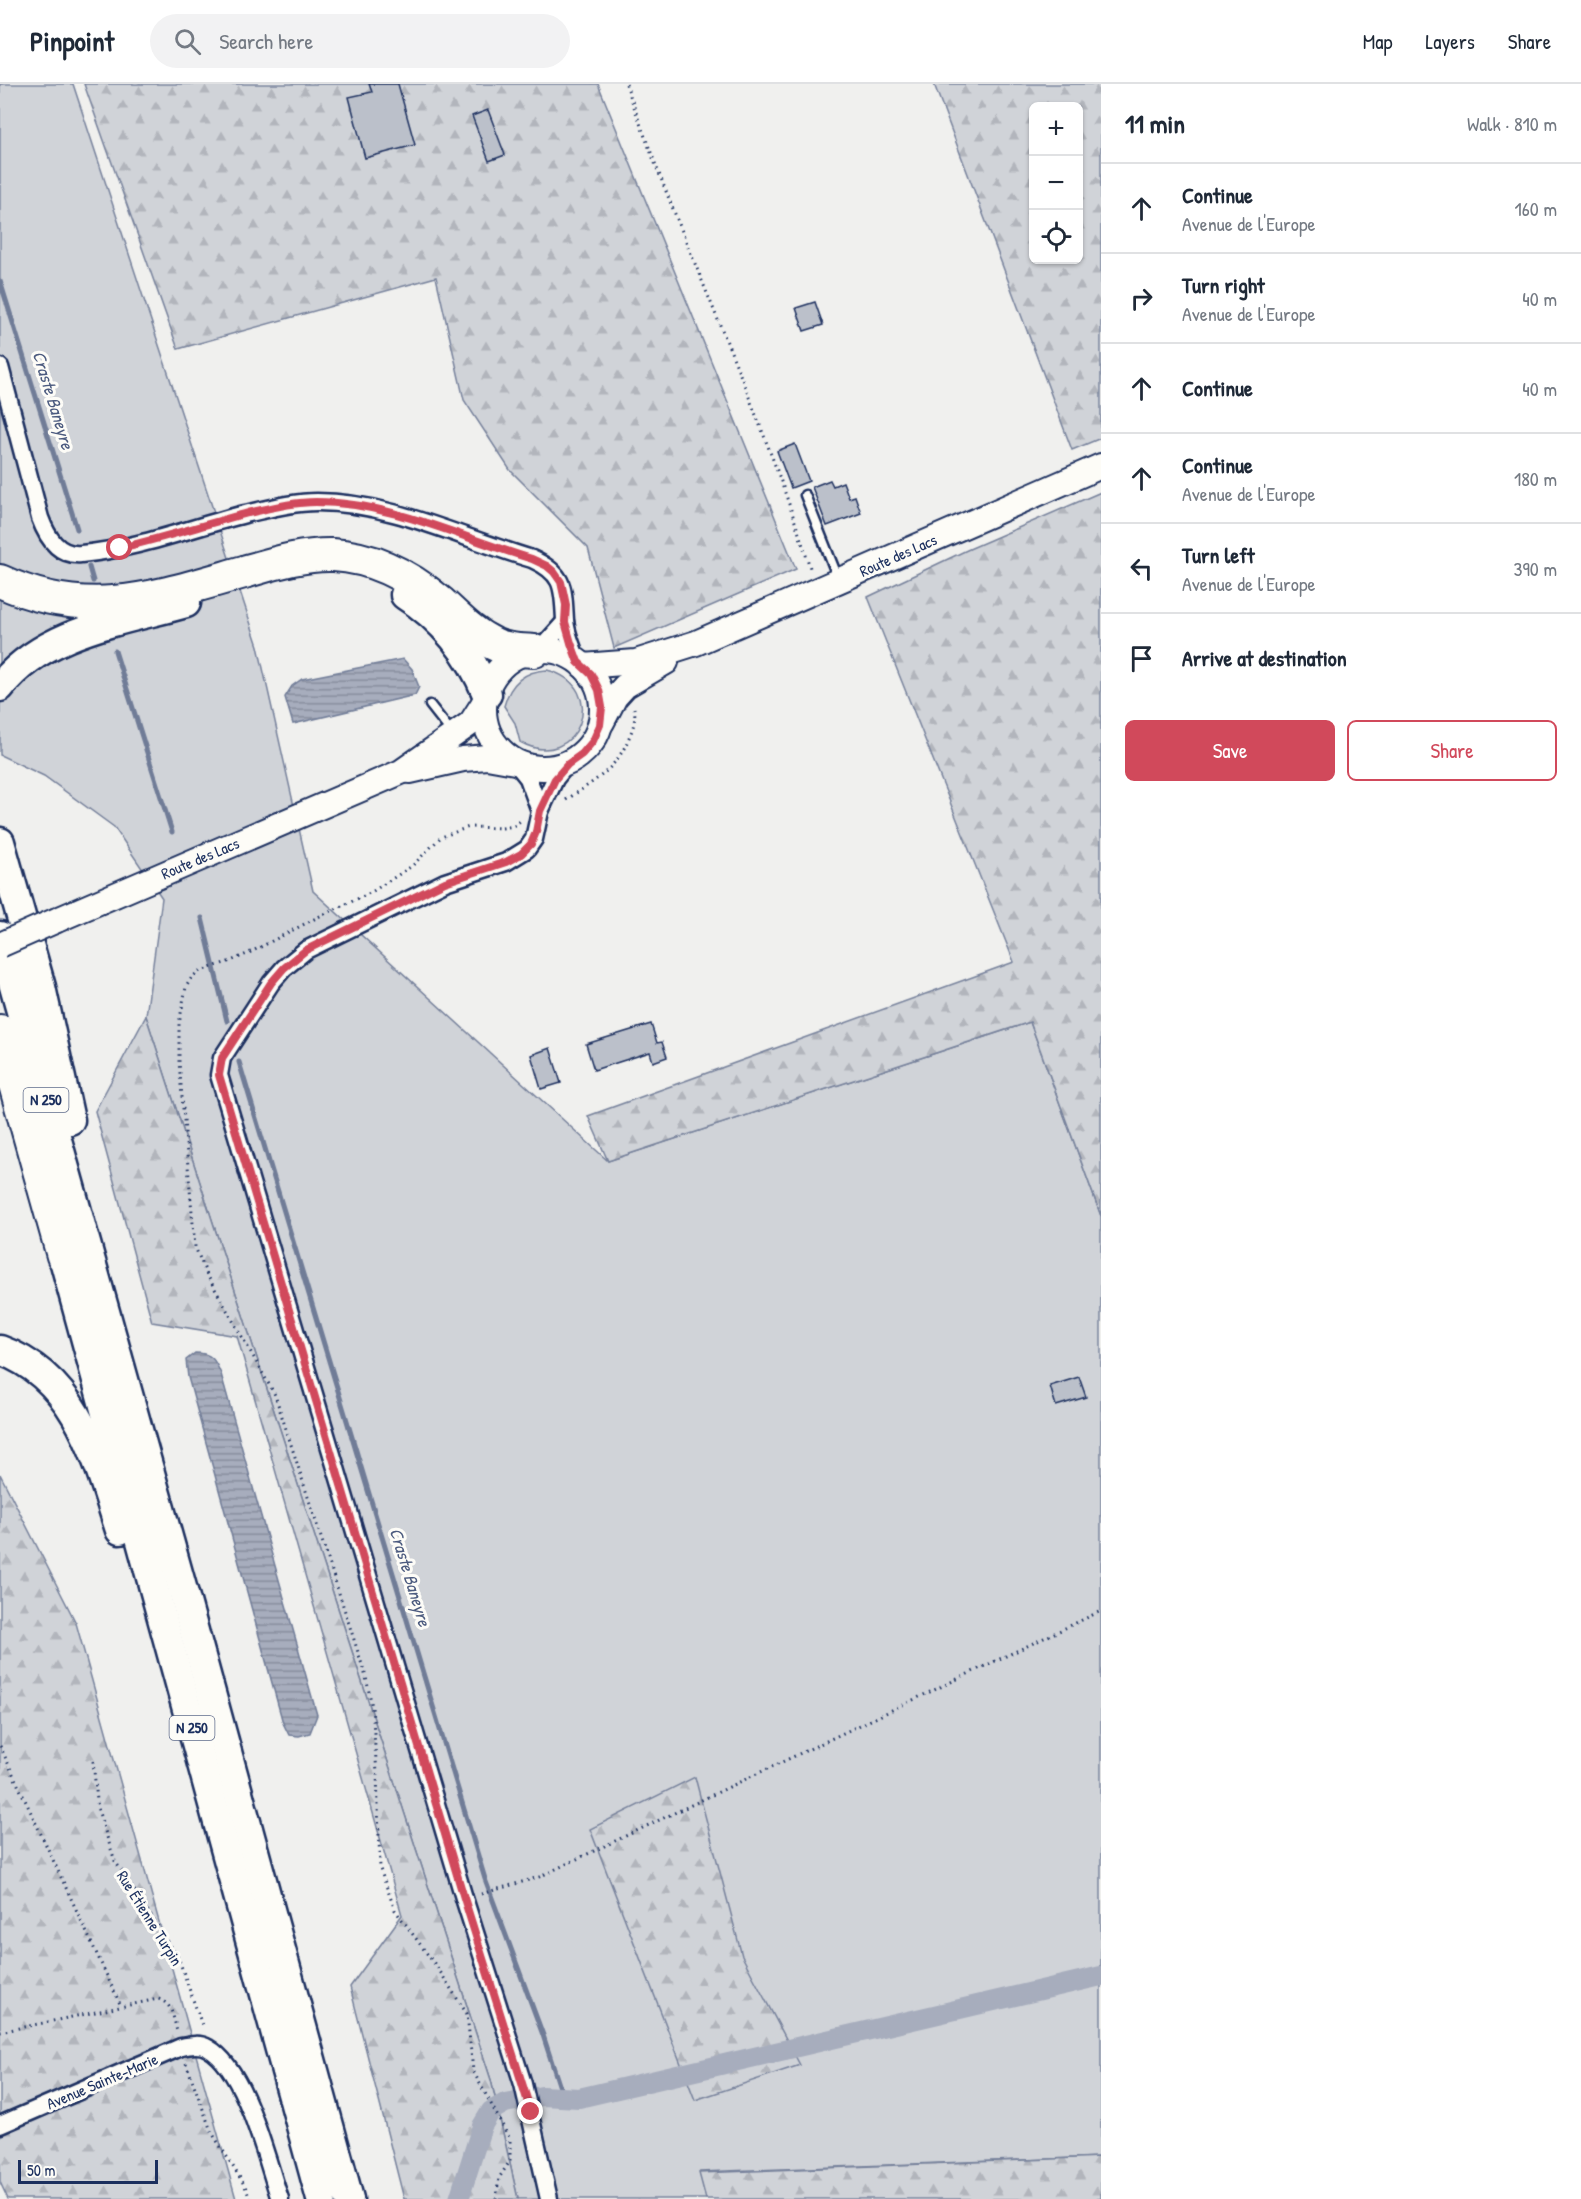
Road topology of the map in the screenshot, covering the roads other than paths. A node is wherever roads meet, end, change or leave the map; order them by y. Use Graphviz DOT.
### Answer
graph roads {
  1 [pos="0,367"];
  2 [pos="1101,466"];
  3 [pos="805,495"];
  4 [pos="0,581"];
  5 [pos="828,586"];
  6 [pos="565,622"];
  7 [pos="696,643"];
  8 [pos="536,651"];
  9 [pos="580,664"];
  10 [pos="0,687"];
  11 [pos="485,698"];
  12 [pos="430,705"];
  13 [pos="600,725"];
  14 [pos="454,736"];
  15 [pos="515,762"];
  16 [pos="568,764"];
  17 [pos="401,772"];
  18 [pos="539,816"];
  19 [pos="0,842"];
  20 [pos="0,936"];
  21 [pos="0,945"];
  22 [pos="0,1031"];
  23 [pos="78,1260"];
  24 [pos="0,1350"];
  25 [pos="235,1889"];
  26 [pos="0,2125"];
  27 [pos="280,2199"];
  28 [pos="321,2199"];
  29 [pos="349,2199"];
  30 [pos="549,2199"];
  1 -- 6 [label="street"];
  2 -- 5 [label="main road, Route des Lacs"];
  3 -- 5 [label="lane"];
  4 -- 8 [label="highway"];
  5 -- 7 [label="main road, Route des Lacs"];
  6 -- 8 [label="street"];
  6 -- 9 [label="street"];
  7 -- 9 [label="main road, Route des Lacs"];
  7 -- 13 [label="main road, Route des Lacs"];
  8 -- 9 [label="main road"];
  8 -- 11 [label="main road"];
  9 -- 13 [label="main road"];
  10 -- 11 [label="highway"];
  11 -- 14 [label="main road, Route des Lacs"];
  11 -- 15 [label="main road"];
  12 -- 14 [label="lane"];
  13 -- 16 [label="main road"];
  14 -- 17 [label="main road, Route des Lacs"];
  15 -- 16 [label="main road"];
  15 -- 17 [label="main road, Route des Lacs"];
  15 -- 18 [label="street"];
  16 -- 18 [label="street"];
  17 -- 21 [label="main road, Route des Lacs, bridge"];
  18 -- 30 [label="street"];
  19 -- 23 [label="highway"];
  20 -- 23 [label="highway, N 250"];
  22 -- 23 [label="highway"];
  23 -- 25 [label="highway, N 250"];
  23 -- 29 [label="highway, N 250"];
  24 -- 25 [label="highway"];
  25 -- 28 [label="highway, N 250"];
  26 -- 27 [label="street, Avenue Sainte-Marie"];
}
